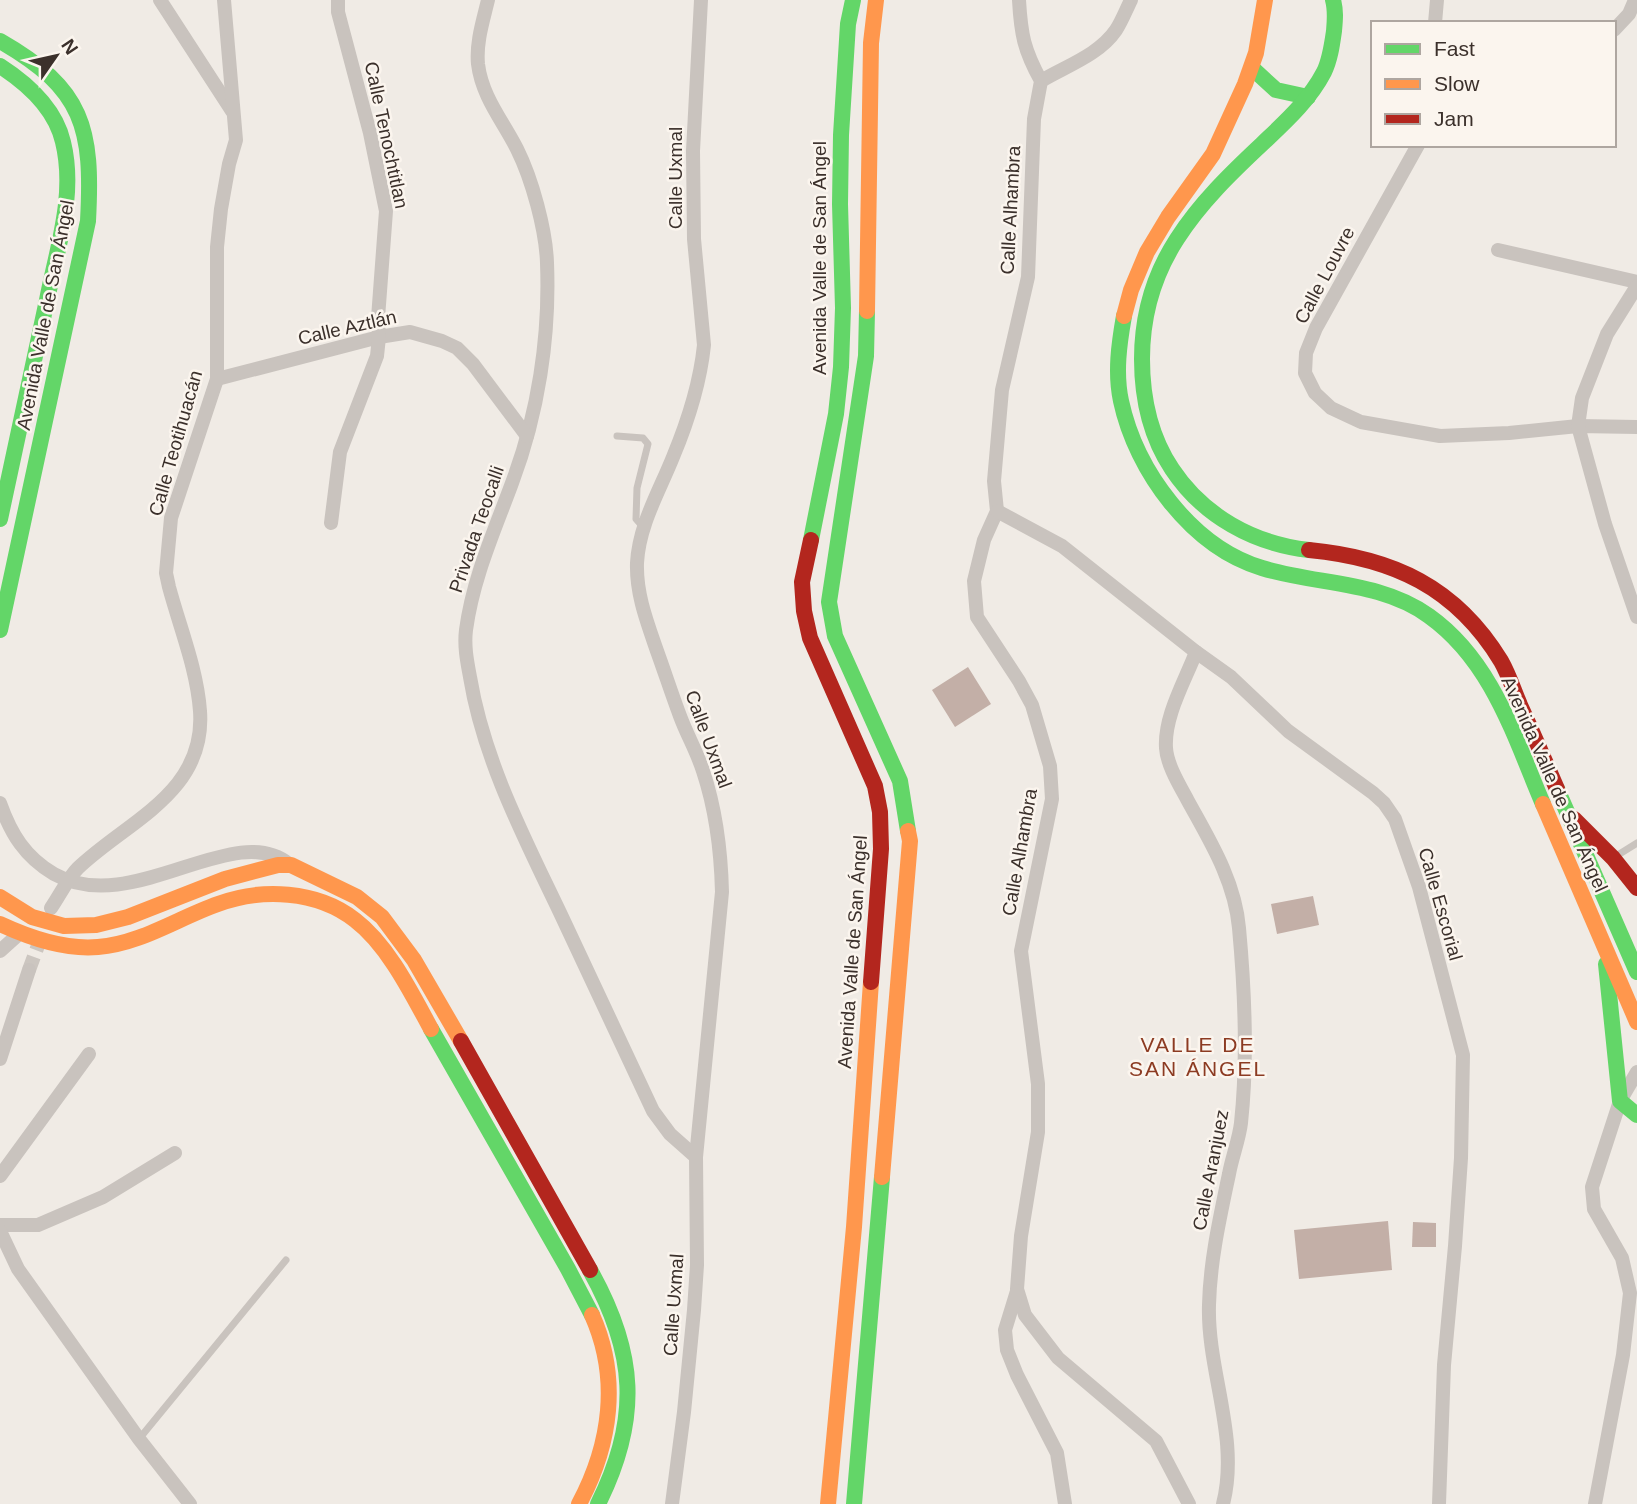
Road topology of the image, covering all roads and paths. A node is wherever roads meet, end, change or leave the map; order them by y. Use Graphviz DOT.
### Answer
graph roads {
  1 [pos="160,0"];
  2 [pos="224,0"];
  3 [pos="338,0"];
  4 [pos="488,0"];
  5 [pos="701,0"];
  6 [pos="853,0"];
  7 [pos="876,0"];
  8 [pos="1019,0"];
  9 [pos="1131,0"];
  10 [pos="1265,0"];
  11 [pos="1333,0"];
  12 [pos="1437,0"];
  13 [pos="1635,0"];
  14 [pos="1435,21"];
  15 [pos="1616,28"];
  16 [pos="0,41"];
  17 [pos="0,66"];
  18 [pos="1252,68"];
  19 [pos="1041,81"];
  20 [pos="1308,97"];
  21 [pos="232,111"];
  22 [pos="841,135"];
  23 [pos="870,139"];
  24 [pos="1417,147"];
  25 [pos="840,162"];
  26 [pos="868,167"];
  27 [pos="1498,250"];
  28 [pos="1637,284"];
  29 [pos="379,337"];
  30 [pos="217,379"];
  31 [pos="1578,426"];
  32 [pos="1637,428"];
  33 [pos="527,436"];
  34 [pos="617,436"];
  35 [pos="9,478"];
  36 [pos="33,484"];
  37 [pos="997,511"];
  38 [pos="0,519"];
  39 [pos="331,523"];
  40 [pos="643,528"];
  41 [pos="1637,617"];
  42 [pos="0,630"];
  43 [pos="1196,652"];
  44 [pos="0,803"];
  45 [pos="1566,811"];
  46 [pos="1637,843"];
  47 [pos="1613,858"];
  48 [pos="289,864"];
  49 [pos="69,882"];
  50 [pos="340,887"];
  51 [pos="1637,888"];
  52 [pos="0,897"];
  53 [pos="328,906"];
  54 [pos="51,908"];
  55 [pos="0,924"];
  56 [pos="20,933"];
  57 [pos="1605,949"];
  58 [pos="0,951"];
  59 [pos="29,970"];
  60 [pos="1637,972"];
  61 [pos="1637,1022"];
  62 [pos="89,1054"];
  63 [pos="0,1059"];
  64 [pos="1637,1072"];
  65 [pos="1620,1101"];
  66 [pos="1637,1115"];
  67 [pos="175,1153"];
  68 [pos="696,1157"];
  69 [pos="0,1176"];
  70 [pos="0,1225"];
  71 [pos="0,1231"];
  72 [pos="286,1260"];
  73 [pos="1017,1289"];
  74 [pos="601,1290"];
  75 [pos="585,1299"];
  76 [pos="139,1439"];
  77 [pos="190,1504"];
  78 [pos="579,1504"];
  79 [pos="598,1504"];
  80 [pos="672,1504"];
  81 [pos="828,1504"];
  82 [pos="854,1504"];
  83 [pos="1065,1504"];
  84 [pos="1189,1504"];
  85 [pos="1223,1504"];
  86 [pos="1439,1504"];
  87 [pos="1595,1504"];
  1 -- 21 [label="street"];
  2 -- 21 [label="street, Calle Teotihuacán"];
  3 -- 29 [label="street, Calle Tenochtitlan"];
  4 -- 33 [label="street, Privada Teocalli"];
  5 -- 40 [label="street, Calle Uxmal"];
  6 -- 22 [label="street, Avenida Valle de San Ángel"];
  7 -- 23 [label="street"];
  8 -- 19 [label="street"];
  9 -- 19 [label="street"];
  10 -- 18 [label="street, Avenida Valle de San Ángel"];
  11 -- 20 [label="street, Avenida Valle de San Ángel"];
  12 -- 14 [label="street"];
  13 -- 15 [label="street"];
  16 -- 36 [label="street, Avenida Valle de San Ángel"];
  17 -- 35 [label="street, Avenida Valle de San Ángel"];
  18 -- 20 [label="street"];
  18 -- 57 [label="street, Avenida Valle de San Ángel"];
  19 -- 37 [label="street, Calle Alhambra"];
  20 -- 45 [label="street, Avenida Valle de San Ángel"];
  21 -- 30 [label="street, Calle Teotihuacán"];
  22 -- 23 [label="street"];
  22 -- 25 [label="street, Avenida Valle de San Ángel"];
  23 -- 26 [label="street"];
  24 -- 31 [label="street, Calle Louvre"];
  25 -- 26 [label="street"];
  25 -- 81 [label="street, Avenida Valle de San Ángel"];
  26 -- 82 [label="street"];
  27 -- 28 [label="street"];
  28 -- 31 [label="street"];
  29 -- 30 [label="street, Calle Aztlán"];
  29 -- 33 [label="street, Calle Aztlán"];
  29 -- 39 [label="street, Calle Tenochtitlan"];
  30 -- 49 [label="street, Calle Teotihuacán"];
  31 -- 32 [label="street, Calle Louvre"];
  31 -- 41 [label="street"];
  33 -- 68 [label="street, Privada Teocalli"];
  34 -- 40 [label="lane"];
  35 -- 36 [label="street"];
  35 -- 38 [label="street, Avenida Valle de San Ángel"];
  36 -- 42 [label="street, Avenida Valle de San Ángel"];
  37 -- 43 [label="street, Calle Escorial"];
  37 -- 73 [label="street, Calle Alhambra"];
  40 -- 68 [label="street, Calle Uxmal"];
  43 -- 85 [label="street, Calle Aranjuez"];
  43 -- 86 [label="street, Calle Escorial"];
  44 -- 49 [label="street"];
  45 -- 47 [label="street"];
  45 -- 60 [label="street, Avenida Valle de San Ángel"];
  46 -- 47 [label="lane"];
  47 -- 51 [label="street"];
  48 -- 49 [label="street"];
  48 -- 50 [label="street"];
  48 -- 52 [label="street"];
  49 -- 54 [label="street, Calle Teotihuacán"];
  50 -- 53 [label="street"];
  50 -- 74 [label="street"];
  53 -- 56 [label="street"];
  53 -- 75 [label="street"];
  55 -- 56 [label="street"];
  56 -- 58 [label="street"];
  57 -- 61 [label="street, Avenida Valle de San Ángel"];
  57 -- 65 [label="street"];
  59 -- 63 [label="street"];
  62 -- 69 [label="street"];
  64 -- 65 [label="street"];
  65 -- 66 [label="street"];
  65 -- 87 [label="street"];
  67 -- 70 [label="street"];
  68 -- 80 [label="street, Calle Uxmal"];
  71 -- 76 [label="street"];
  72 -- 76 [label="lane"];
  73 -- 83 [label="street"];
  73 -- 84 [label="street, Calle Alhambra"];
  74 -- 75 [label="street"];
  74 -- 79 [label="street"];
  75 -- 78 [label="street"];
  76 -- 77 [label="street"];
}
